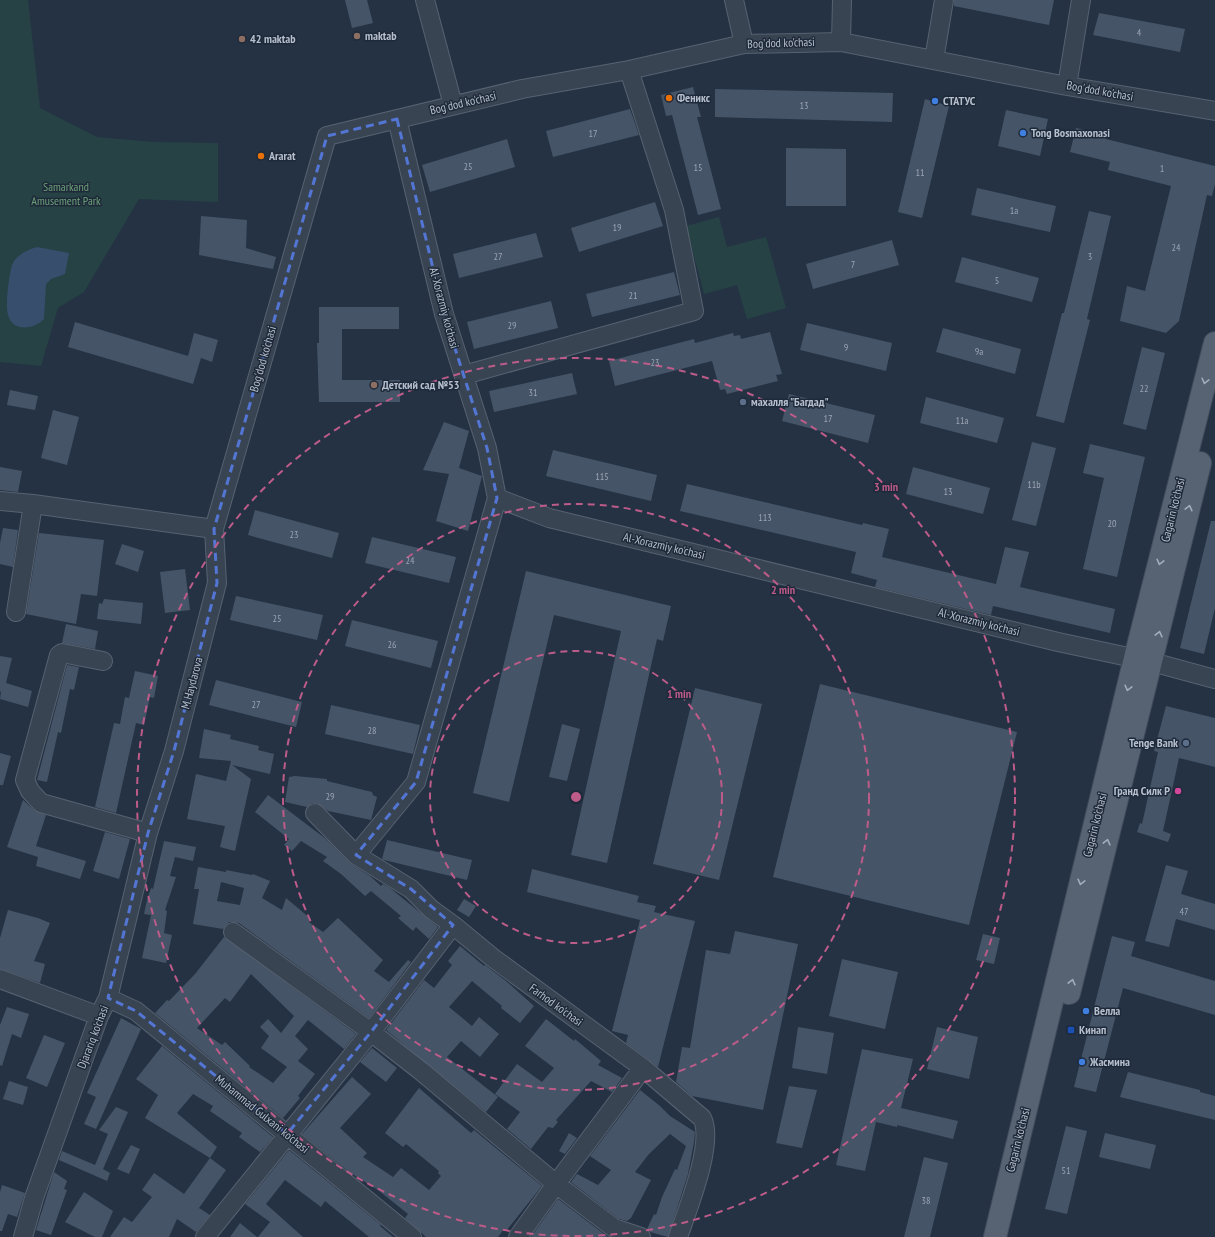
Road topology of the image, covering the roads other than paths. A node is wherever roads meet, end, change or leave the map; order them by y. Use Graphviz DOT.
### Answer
graph roads {
  1 [pos="425,0"];
  2 [pos="734,0"];
  3 [pos="842,0"];
  4 [pos="944,0"];
  5 [pos="1080,0"];
  6 [pos="841,42"];
  7 [pos="744,44"];
  8 [pos="934,60"];
  9 [pos="630,70"];
  10 [pos="1067,86"];
  11 [pos="453,105"];
  12 [pos="1215,111"];
  13 [pos="397,119"];
  14 [pos="1215,344"];
  15 [pos="464,376"];
  16 [pos="1215,402"];
  17 [pos="497,498"];
  18 [pos="0,501"];
  19 [pos="33,504"];
  20 [pos="214,529"];
  21 [pos="16,612"];
  22 [pos="1143,660"];
  23 [pos="104,661"];
  24 [pos="1215,679"];
  25 [pos="315,813"];
  26 [pos="148,833"];
  27 [pos="356,855"];
  28 [pos="453,924"];
  29 [pos="233,932"];
  30 [pos="0,979"];
  31 [pos="108,998"];
  32 [pos="99,1016"];
  33 [pos="371,1032"];
  34 [pos="643,1068"];
  35 [pos="287,1134"];
  36 [pos="556,1184"];
  37 [pos="22,1237"];
  38 [pos="205,1237"];
  39 [pos="412,1237"];
  40 [pos="518,1237"];
  41 [pos="641,1237"];
  42 [pos="678,1237"];
  43 [pos="995,1237"];
  44 [pos="1010,1237"];
  1 -- 11 [label="street"];
  2 -- 7 [label="street"];
  3 -- 6 [label="street"];
  4 -- 8 [label="street"];
  5 -- 10 [label="street"];
  6 -- 7 [label="street, Bog'dod ko'chasi"];
  6 -- 8 [label="street, Bog'dod ko'chasi"];
  7 -- 9 [label="street, Bog'dod ko'chasi"];
  8 -- 10 [label="street, Bog'dod ko'chasi"];
  9 -- 11 [label="street, Bog'dod ko'chasi"];
  9 -- 15 [label="street"];
  10 -- 12 [label="street, Bog'dod ko'chasi"];
  11 -- 13 [label="street, Bog'dod ko'chasi"];
  13 -- 15 [label="street, Al-Xorazmiy ko'chasi"];
  13 -- 20 [label="street, Bog'dod ko'chasi"];
  14 -- 22 [label="main road, Gagarin ko'chasi, one-way"];
  15 -- 17 [label="street, Al-Xorazmiy ko'chasi"];
  22 -- 16 [label="main road, Gagarin ko'chasi, one-way"];
  17 -- 22 [label="street, Al-Xorazmiy ko'chasi"];
  17 -- 27 [label="street"];
  18 -- 19 [label="street"];
  19 -- 20 [label="street"];
  19 -- 21 [label="street"];
  20 -- 26 [label="street, M.Haydarova"];
  22 -- 24 [label="street, Al-Xorazmiy ko'chasi"];
  22 -- 43 [label="main road, Gagarin ko'chasi, one-way"];
  44 -- 22 [label="main road, Gagarin ko'chasi, one-way"];
  23 -- 26 [label="street"];
  25 -- 27 [label="street, Farhod ko'chasi"];
  26 -- 31 [label="street, Djarariq ko'chasi"];
  27 -- 28 [label="street, Farhod ko'chasi"];
  28 -- 33 [label="street"];
  28 -- 34 [label="street, Farhod ko'chasi"];
  29 -- 33 [label="street"];
  30 -- 32 [label="street"];
  31 -- 32 [label="street, Djarariq ko'chasi"];
  31 -- 35 [label="street, Muhammad Gulxani ko'chasi"];
  32 -- 37 [label="street, Djarariq ko'chasi"];
  33 -- 35 [label="street"];
  33 -- 36 [label="street"];
  34 -- 36 [label="street"];
  34 -- 42 [label="street, Farhod ko'chasi"];
  35 -- 38 [label="street"];
  35 -- 39 [label="street, Muhammad Gulxani ko'chasi"];
  36 -- 40 [label="street"];
  36 -- 41 [label="street"];
}
